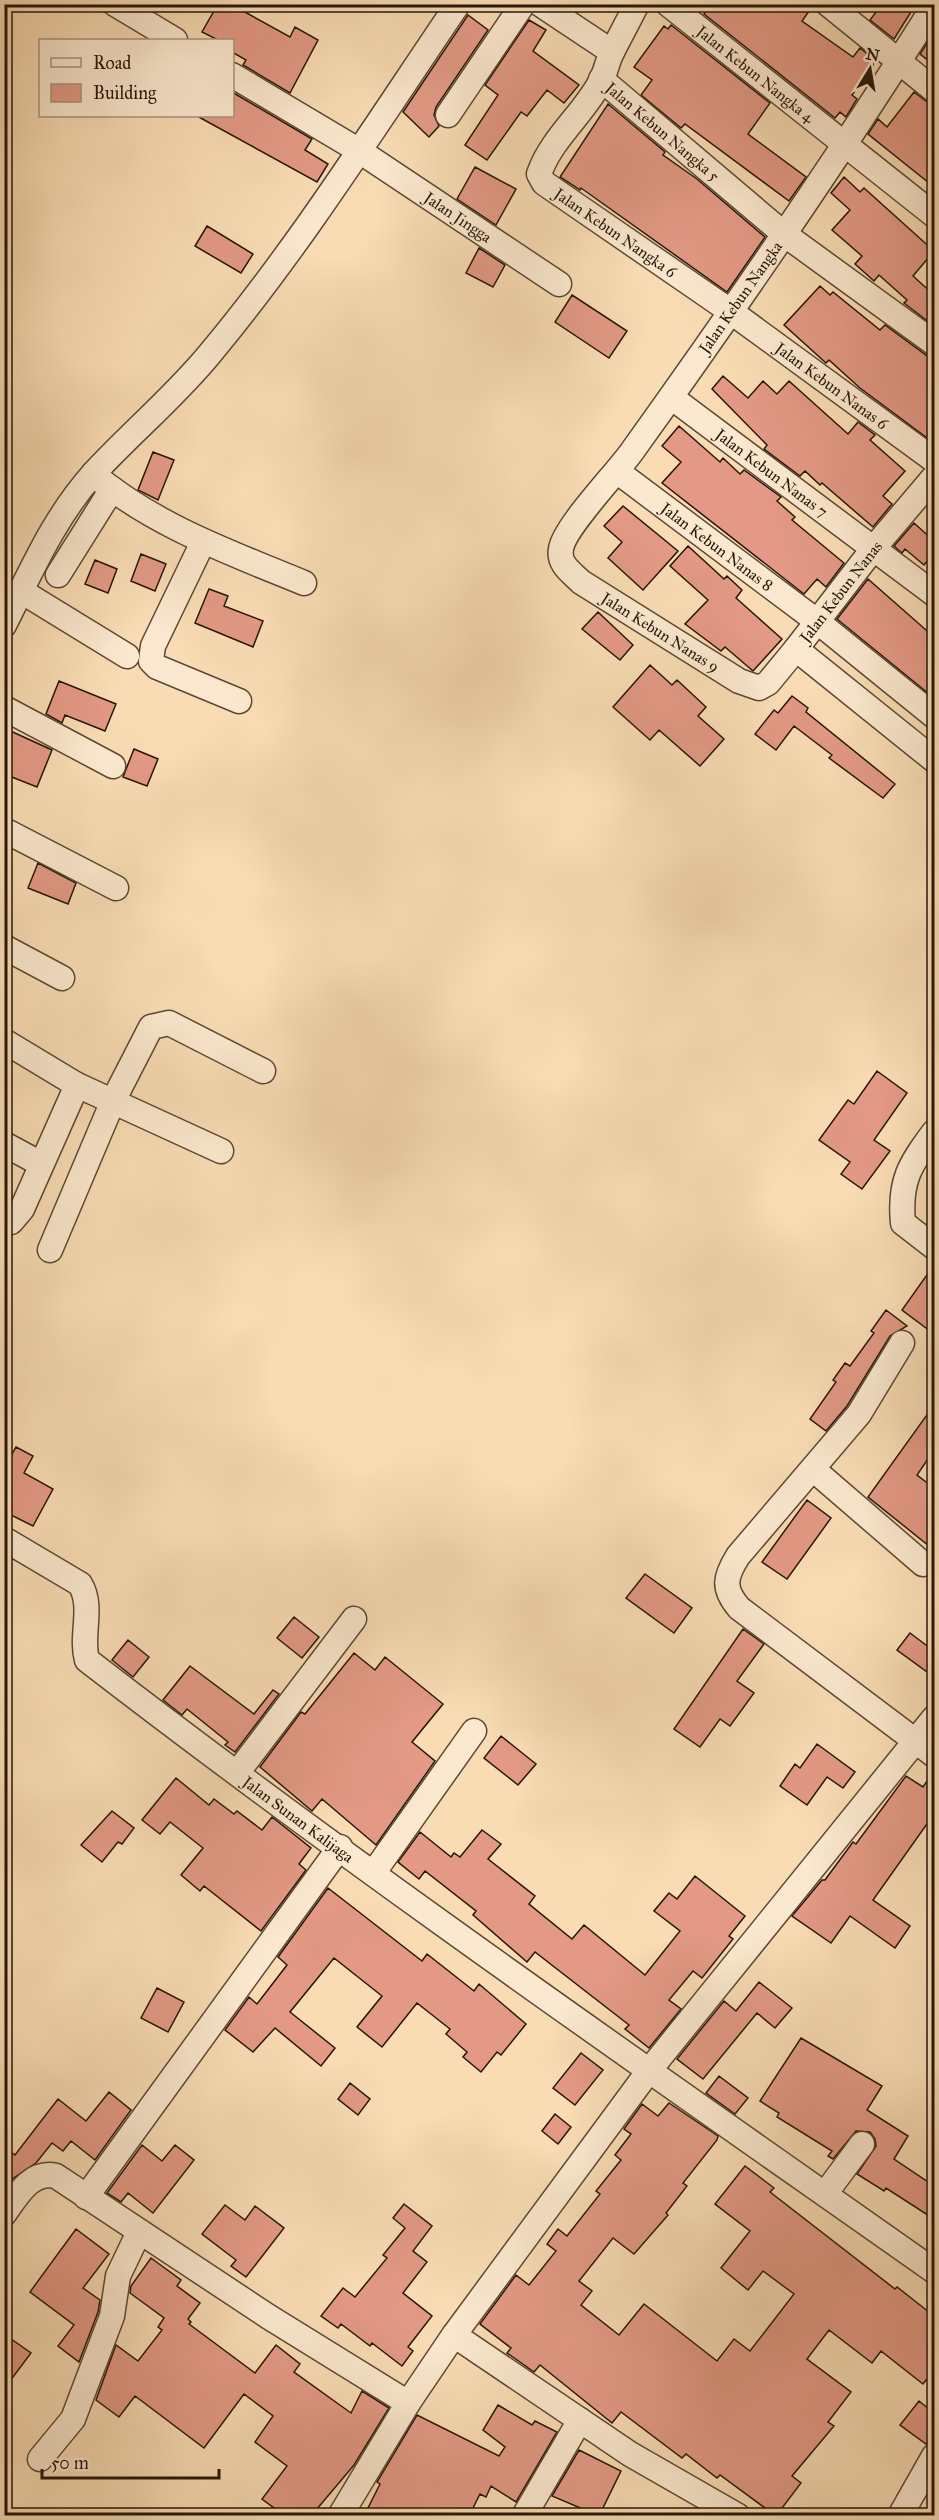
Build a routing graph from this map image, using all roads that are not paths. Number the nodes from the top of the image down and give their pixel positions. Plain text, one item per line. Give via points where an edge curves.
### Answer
1 (115, 4) edge
2 (458, 4) edge
3 (523, 4) edge
4 (540, 4) edge
5 (637, 4) edge
6 (668, 4) edge
7 (828, 4) edge
8 (934, 6) edge
9 (173, 39) edge
10 (612, 52) junction
11 (899, 62) junction
12 (234, 76) edge
13 (602, 80) junction
14 (934, 90) edge
15 (448, 115) dead end
16 (843, 145) junction
17 (358, 150) junction
18 (934, 215) edge
19 (784, 234) junction
20 (559, 284) dead end
21 (730, 311) junction
22 (934, 344) edge
23 (671, 397) junction
24 (934, 460) edge
25 (618, 472) junction
26 (93, 474) junction
27 (934, 477) edge
28 (112, 489) junction
29 (203, 542) junction
30 (873, 549) junction
31 (58, 575) dead end
32 (581, 582) joint
33 (304, 583) dead end
34 (21, 591) junction
35 (934, 594) edge
36 (818, 622) junction
37 (4, 625) edge
38 (796, 649) junction
39 (127, 656) dead end
40 (739, 681) joint
41 (238, 701) dead end
42 (4, 708) edge
43 (934, 716) edge
44 (934, 760) edge
45 (113, 765) dead end
46 (4, 830) edge
47 (116, 888) dead end
48 (4, 947) edge
49 (62, 978) dead end
50 (4, 1041) edge
51 (263, 1071) dead end
52 (77, 1085) junction
53 (113, 1101) junction
54 (934, 1132) edge
55 (4, 1144) edge
56 (221, 1151) dead end
57 (41, 1164) junction
58 (4, 1223) edge
59 (934, 1247) edge
60 (50, 1250) dead end
61 (902, 1343) dead end
62 (814, 1470) junction
63 (4, 1539) edge
64 (923, 1564) dead end
65 (354, 1619) dead end
66 (934, 1718) edge
67 (474, 1731) dead end
68 (925, 1748) edge
69 (237, 1773) junction
70 (340, 1847) junction
71 (374, 1872) junction
72 (648, 2072) junction
73 (862, 2144) dead end
74 (825, 2194) junction
75 (86, 2197) junction
76 (4, 2214) edge
77 (139, 2232) junction
78 (934, 2271) edge
79 (454, 2335) junction
80 (408, 2403) junction
81 (580, 2420) junction
82 (934, 2456) edge
83 (40, 2458) dead end
84 (340, 2516) edge
85 (524, 2516) edge
86 (738, 2516) edge
87 (900, 2516) edge

1 - 9 street
2 - 17 street
3 - 15 street
4 - 10 street
5 - 10 street, Jalan Kebun Nangka 5
6 - 16 street, Jalan Kebun Nangka 4
7 - 11 street
8 - 11 street, Jalan Kebun Nangka
10 - 13 street, Jalan Kebun Nangka 5
11 - 14 street
11 - 16 street, Jalan Kebun Nangka
12 - 17 street, Jalan Jingga
13 - 19 street, Jalan Kebun Nangka 5
13 - 21 street, Jalan Kebun Nangka 6 via 556,140 539,174 544,183 562,196
16 - 18 street, Jalan Kebun Nangka 4
16 - 19 street, Jalan Kebun Nangka
17 - 20 street, Jalan Jingga
17 - 26 street via 307,226 208,356 153,417
19 - 21 street, Jalan Kebun Nangka
19 - 22 street, Jalan Kebun Nangka 5
21 - 23 street, Jalan Kebun Nangka
21 - 24 street, Jalan Kebun Nanas 6
23 - 25 street, Jalan Kebun Nangka
23 - 30 street, Jalan Kebun Nanas 7
25 - 32 street, Jalan Kebun Nangka via 567,533 561,549 563,565
25 - 36 street, Jalan Kebun Nanas 8
26 - 28 street
26 - 34 street via 46,539
27 - 30 street, Jalan Kebun Nanas
28 - 29 street
28 - 31 street
29 - 33 street
29 - 41 street via 153,646 151,661 156,667
30 - 35 street, Jalan Kebun Nanas 7
30 - 36 street, Jalan Kebun Nanas
32 - 40 street, Jalan Kebun Nanas 9
34 - 37 street
34 - 39 street
36 - 38 street, Jalan Kebun Nanas
36 - 43 street, Jalan Kebun Nanas 8
38 - 40 street, Jalan Kebun Nanas via 768,682 759,687
38 - 44 street
42 - 45 street
46 - 47 street
48 - 49 street
50 - 52 street
51 - 53 street via 169,1023 158,1023 151,1027
52 - 53 street
52 - 57 street
53 - 56 street
53 - 60 street
54 - 59 street via 905,1177 901,1201 903,1222
55 - 57 street
57 - 58 street via 22,1209 11,1222
61 - 62 street via 859,1414
62 - 64 street
62 - 68 street via 738,1556 727,1573 730,1598
63 - 69 street, Jalan Sunan Kalijaga via 80,1584 86,1594 87,1660
65 - 69 street
66 - 68 street
67 - 71 street
68 - 72 street
69 - 70 street, Jalan Sunan Kalijaga
70 - 71 street, Jalan Sunan Kalijaga
70 - 75 street
71 - 72 street, Jalan Sunan Kalijaga
72 - 74 street, Jalan Sunan Kalijaga
72 - 79 street
73 - 74 street
74 - 78 street, Jalan Sunan Kalijaga
75 - 76 street via 46,2173 19,2192
75 - 77 street
77 - 80 street
77 - 83 street via 118,2276 112,2316 73,2419
79 - 80 street
79 - 81 street
80 - 84 street
81 - 85 street
81 - 86 street via 630,2454
82 - 87 street

